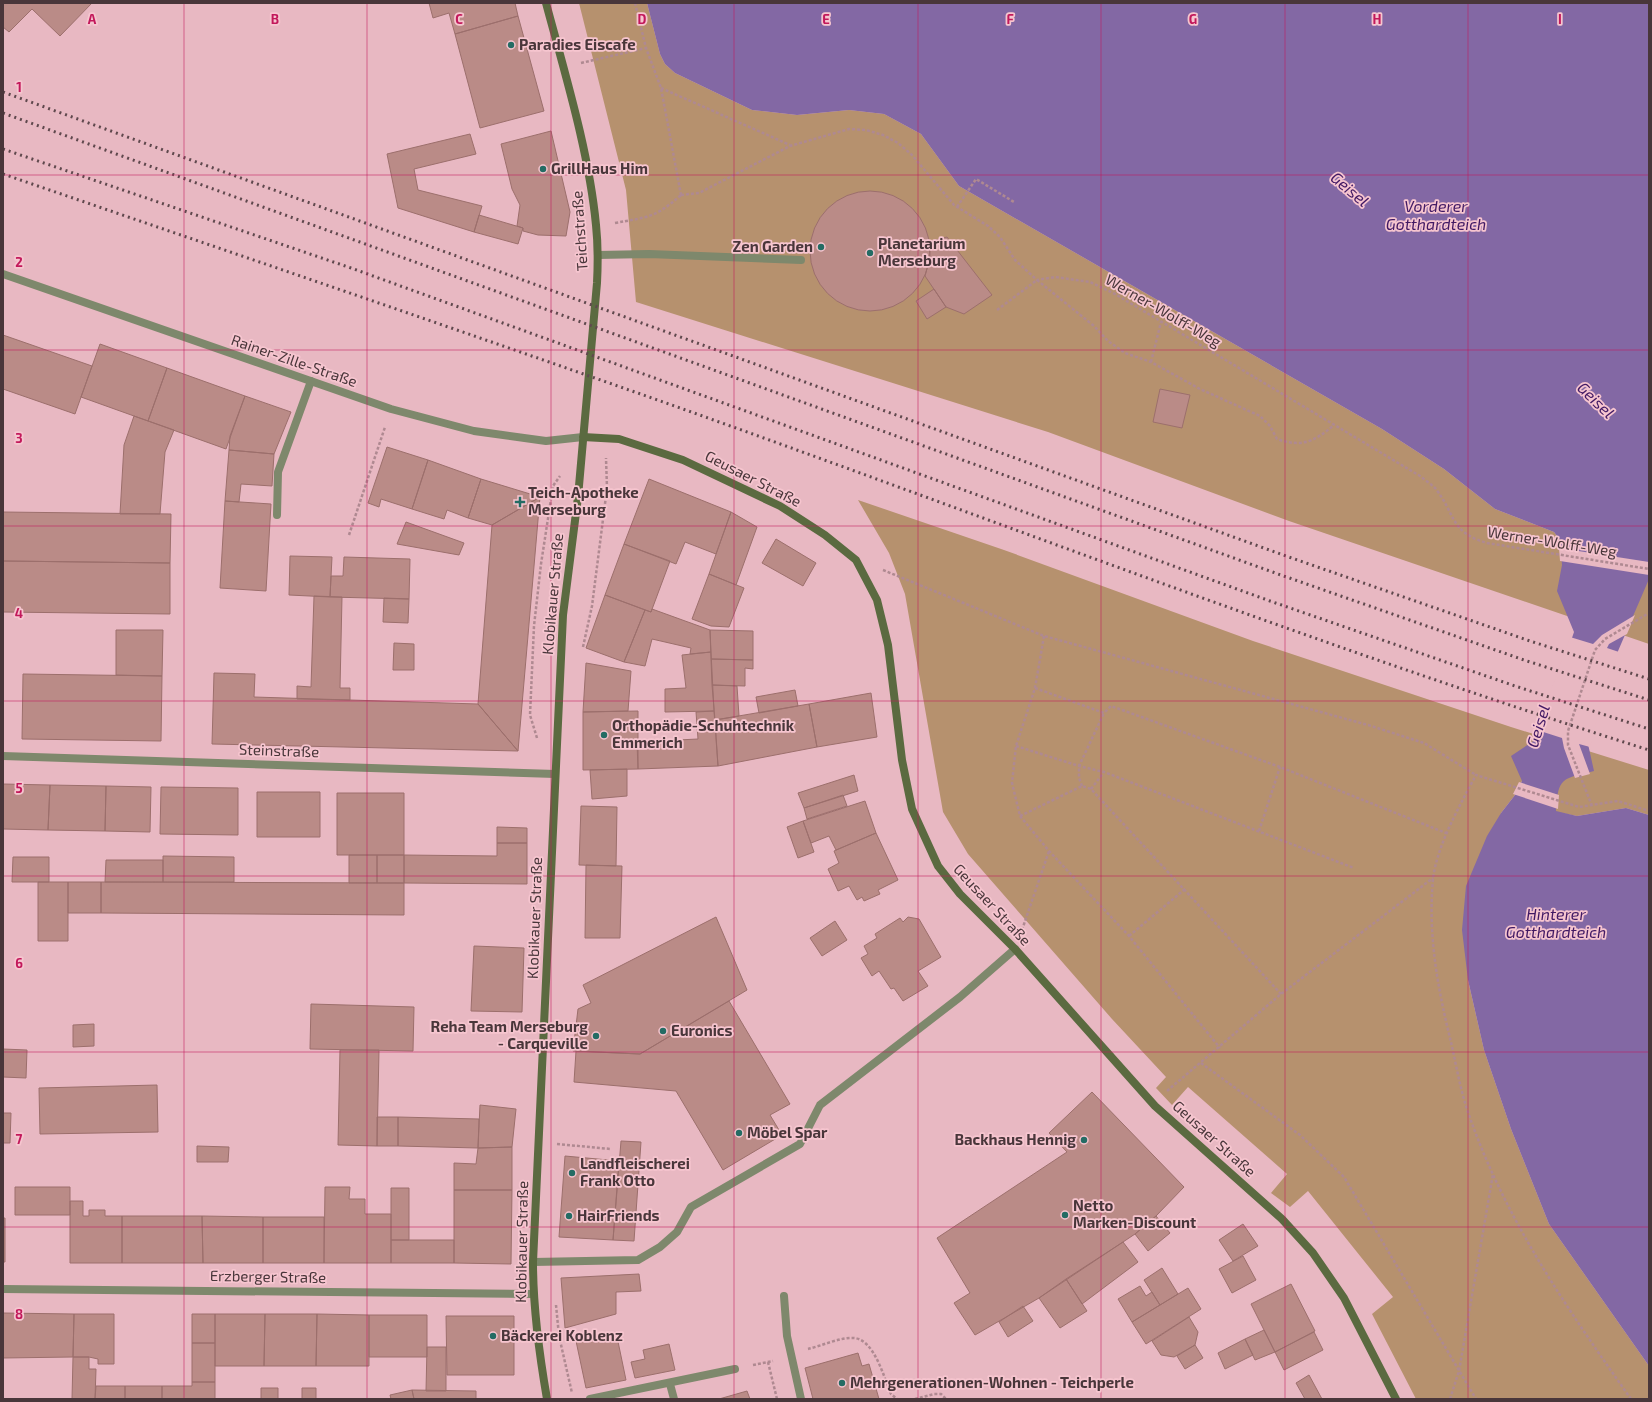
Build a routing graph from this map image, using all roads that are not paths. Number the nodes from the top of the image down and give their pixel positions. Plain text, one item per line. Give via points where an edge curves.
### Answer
1 (546, 3) edge
2 (598, 255) junction
3 (801, 260) dead end
4 (3, 274) edge
5 (311, 381) junction
6 (583, 438) junction
7 (277, 515) dead end
8 (3, 756) edge
9 (555, 774) junction
10 (1015, 950) junction
11 (533, 1262) junction
12 (3, 1289) edge
13 (533, 1294) junction
14 (784, 1296) dead end
15 (735, 1369) dead end
16 (670, 1384) junction
17 (547, 1399) edge
18 (590, 1399) edge
19 (674, 1399) edge
20 (801, 1399) edge
21 (1396, 1399) edge

1 - 2 street, Teichstraße via 591,183
2 - 3 street via 649,254
2 - 6 street, Teichstraße
4 - 5 street, Rainer-Zille-Straße
5 - 6 street, Rainer-Zille-Straße via 391,409 474,431 546,441
5 - 7 street via 278,472
6 - 9 street, Klobikauer Straße via 564,615
6 - 10 street, Geusaer Straße via 631,442 683,460 780,506 856,560 877,600 888,645 902,760 912,808 938,866 960,894
8 - 9 street, Steinstraße
9 - 11 street, Klobikauer Straße
10 - 11 street via 960,997 820,1106 800,1144 691,1206 677,1232 660,1247 638,1260
10 - 21 street, Geusaer Straße via 1155,1106 1282,1219 1313,1253 1344,1298
11 - 13 street, Klobikauer Straße
12 - 13 street, Erzberger Straße
13 - 17 street, Klobikauer Straße via 538,1351
14 - 20 street via 787,1336
15 - 16 street
16 - 18 street
16 - 19 street

